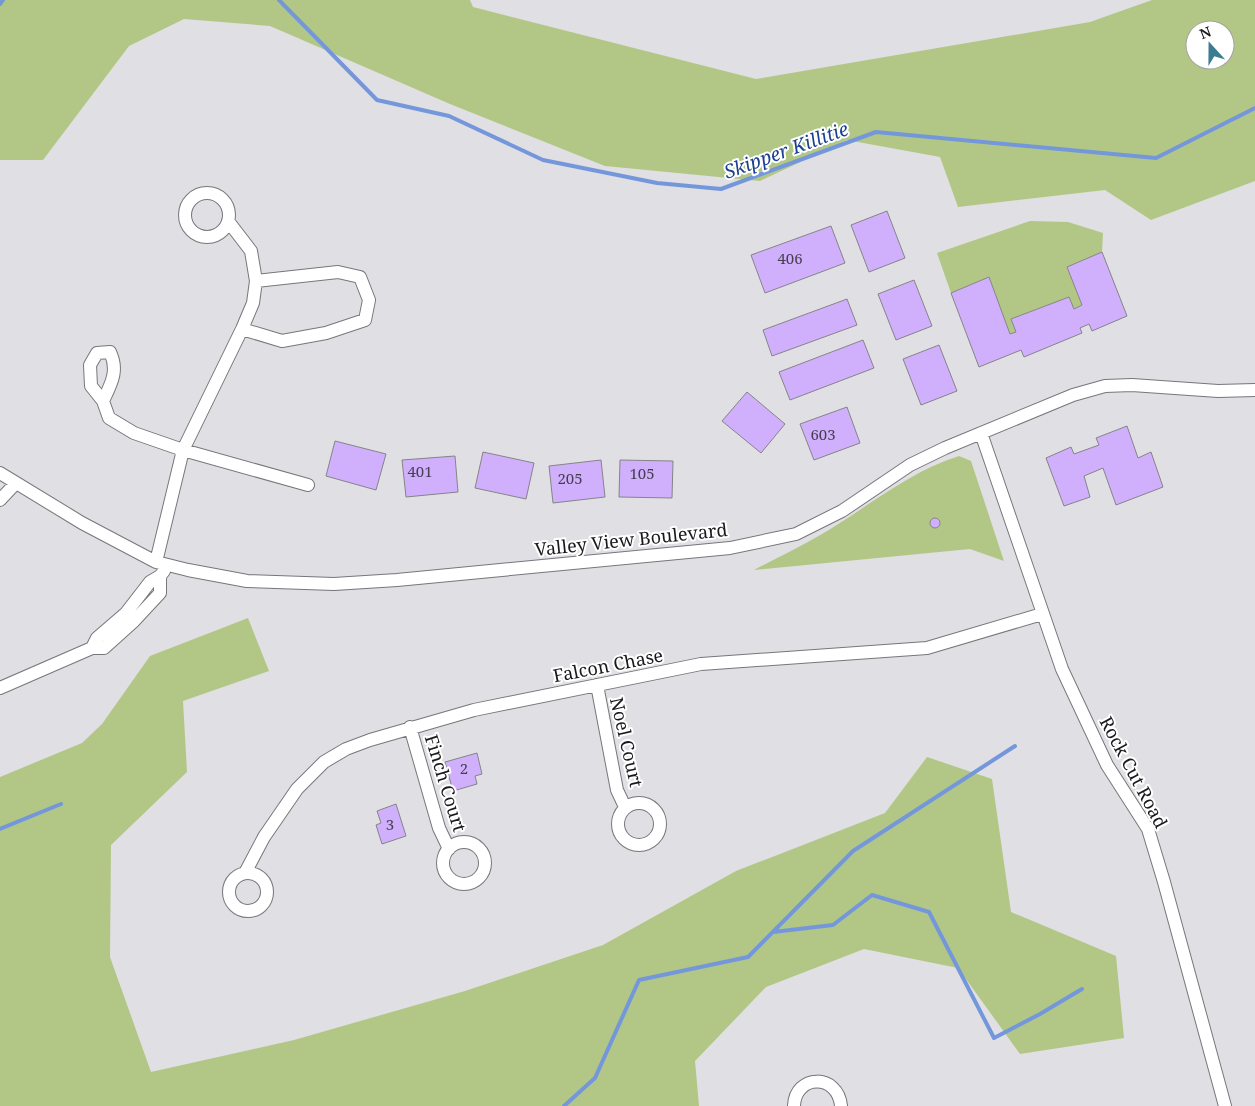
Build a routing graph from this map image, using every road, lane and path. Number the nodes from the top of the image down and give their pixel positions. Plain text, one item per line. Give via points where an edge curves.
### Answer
1 (228, 221) dead end
2 (256, 281) junction
3 (242, 329) junction
4 (1255, 390) edge
5 (103, 401) dead end
6 (981, 434) junction
7 (183, 450) junction
8 (0, 474) edge
9 (16, 483) junction
10 (308, 485) dead end
11 (0, 500) edge
12 (156, 562) junction
13 (165, 571) junction
14 (1042, 614) junction
15 (597, 685) junction
16 (0, 688) edge
17 (410, 727) junction
18 (626, 807) dead end
19 (449, 849) dead end
20 (245, 873) dead end
21 (794, 1106) edge
22 (841, 1106) edge
23 (1225, 1106) edge

1 - 2 street via 251,251
2 - 3 street via 253,303
2 - 3 street via 338,272 360,277 369,300 366,320 326,333 282,341
3 - 7 street
4 - 6 street, Valley View Boulevard via 1106,386 1073,395
5 - 7 street via 109,418 134,433
6 - 13 street, Valley View Boulevard via 910,465 842,511 796,534 730,548 334,584 248,581
6 - 14 street, Rock Cut Road
7 - 10 street
7 - 12 street
8 - 9 street, Valley View Boulevard
9 - 11 street
9 - 12 street, Valley View Boulevard
12 - 13 street, Valley View Boulevard
13 - 16 street via 150,582 126,613 97,638 92,648
14 - 15 street, Falcon Chase via 926,648 701,664
14 - 23 street, Rock Cut Road via 1062,669 1106,765 1148,829
15 - 17 street, Falcon Chase via 474,710
15 - 18 street, Noel Court via 617,790
17 - 19 street, Finch Court via 439,828
17 - 20 street, Falcon Chase via 346,749 324,762 297,788 264,837
21 - 22 street via 801,1088 815,1081 831,1085 840,1098

